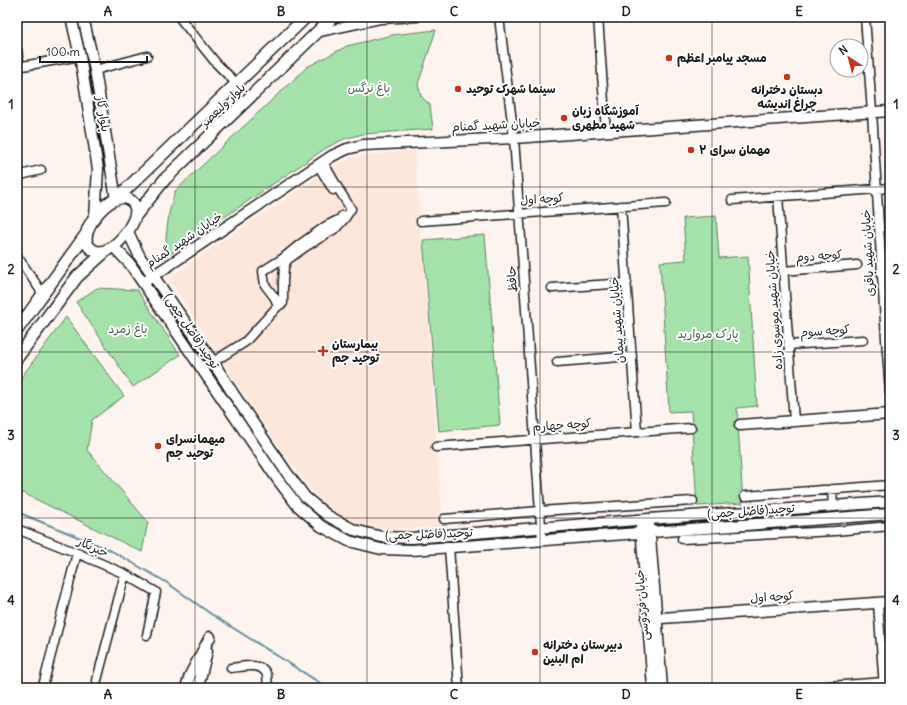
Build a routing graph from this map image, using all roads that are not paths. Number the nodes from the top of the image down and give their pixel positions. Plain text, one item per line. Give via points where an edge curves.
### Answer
1 (71, 17) edge
2 (83, 17) edge
3 (179, 17) edge
4 (306, 17) edge
5 (333, 17) edge
6 (417, 17) edge
7 (499, 17) edge
8 (598, 17) edge
9 (864, 17) edge
10 (315, 34) junction
11 (17, 50) edge
12 (80, 56) junction
13 (146, 56) dead end
14 (19, 67) edge
15 (95, 70) junction
16 (236, 84) junction
17 (890, 111) edge
18 (872, 112) junction
19 (606, 131) junction
20 (514, 138) junction
21 (321, 164) junction
22 (41, 170) dead end
23 (17, 176) edge
24 (111, 176) junction
25 (98, 180) junction
26 (890, 188) edge
27 (876, 189) junction
28 (778, 196) junction
29 (116, 199) junction
30 (732, 200) dead end
31 (666, 203) dead end
32 (621, 206) junction
33 (520, 214) junction
34 (136, 215) junction
35 (94, 217) junction
36 (421, 221) dead end
37 (128, 232) junction
38 (87, 234) junction
39 (110, 248) junction
40 (17, 256) edge
41 (857, 265) dead end
42 (62, 266) junction
43 (783, 271) junction
44 (153, 276) junction
45 (77, 277) junction
46 (626, 282) junction
47 (143, 283) junction
48 (552, 288) dead end
49 (43, 294) junction
50 (280, 305) junction
51 (17, 330) edge
52 (863, 340) dead end
53 (788, 345) junction
54 (632, 356) junction
55 (17, 358) edge
56 (213, 362) junction
57 (557, 362) dead end
58 (890, 392) edge
59 (234, 394) junction
60 (224, 401) junction
61 (890, 414) edge
62 (794, 421) junction
63 (740, 425) dead end
64 (691, 428) dead end
65 (637, 432) junction
66 (535, 440) junction
67 (436, 447) dead end
68 (890, 485) edge
69 (832, 489) junction
70 (745, 496) dead end
71 (693, 501) dead end
72 (890, 502) edge
73 (833, 506) junction
74 (540, 511) junction
75 (890, 514) edge
76 (835, 517) junction
77 (444, 519) dead end
78 (645, 520) junction
79 (890, 526) edge
80 (541, 528) junction
81 (17, 529) edge
82 (835, 531) junction
83 (646, 532) junction
84 (682, 539) dead end
85 (542, 540) junction
86 (449, 547) junction
87 (77, 553) junction
88 (125, 574) junction
89 (890, 602) edge
90 (878, 603) junction
91 (652, 618) junction
92 (147, 635) dead end
93 (231, 668) dead end
94 (97, 680) dead end
95 (44, 682) dead end
96 (884, 685) edge
97 (186, 688) edge
98 (197, 688) edge
99 (268, 688) edge
100 (459, 688) edge
101 (653, 688) edge
102 (662, 688) edge
103 (803, 688) edge

1 - 12 street, بلوار گاز
2 - 15 street, بلوار گاز
3 - 16 street
4 - 16 main road, بلوار ولیعصر
5 - 10 main road, بلوار ولیعصر
6 - 10 street via 380,19
7 - 20 street, حافظ
8 - 19 street
9 - 18 street, خیابان شهید باقری
10 - 34 main road, بلوار ولیعصر via 165,179
11 - 14 street
12 - 14 street
12 - 25 street, بلوار گاز
13 - 15 street
15 - 24 street, بلوار گاز
16 - 29 main road, بلوار ولیعصر
17 - 18 street, خیابان شهید گمنام
18 - 19 street, خیابان شهید گمنام
18 - 27 street, خیابان شهید باقری
19 - 20 street, خیابان شهید گمنام
20 - 21 street, خیابان شهید گمنام via 363,145 347,149
20 - 33 street, حافظ
21 - 44 street, خیابان شهید گمنام
21 - 50 street via 351,209 336,228 287,260
21 - 50 street via 345,210 340,219 299,244 264,271 265,285
22 - 23 street
24 - 25 street via 110,182 105,185
24 - 29 street, بلوار گاز
25 - 35 street, بلوار گاز
26 - 27 street
27 - 28 street
27 - 58 street, خیابان شهید باقری
28 - 30 street
28 - 43 street, خیابان شهید موسوی زاده
29 - 34 main road via 124,197 131,200 136,207
29 - 35 main road
31 - 32 street, کوچه اول
32 - 33 street, کوچه اول
32 - 46 street, خیابان شهید پیمان
33 - 36 street, کوچه اول
33 - 66 street, حافظ
34 - 37 main road
35 - 38 main road
37 - 39 main road
37 - 44 street, توحید(فاضل جمی)
38 - 39 main road via 86,242 91,249 98,252
38 - 42 main road
39 - 45 main road
39 - 47 street, توحید(فاضل جمی) via 130,264
40 - 49 street
41 - 43 street, کوچه دوم
42 - 45 main road via 68,263 76,265
42 - 49 main road
43 - 53 street, خیابان شهید موسوی زاده
44 - 47 street, خیابان شهید گمنام
44 - 56 street, توحید(فاضل جمی)
45 - 55 main road
46 - 48 street
46 - 54 street, خیابان شهید پیمان
47 - 60 street, توحید(فاضل جمی)
49 - 51 main road
50 - 56 street via 245,342
52 - 53 street, کوچه سوم
53 - 62 street, خیابان شهید موسوی زاده
54 - 57 street
54 - 65 street, خیابان شهید پیمان
56 - 59 street, توحید(فاضل جمی)
59 - 60 street
59 - 80 street, توحید(فاضل جمی) via 305,497 328,516 354,530 382,537 412,538
60 - 86 street, توحید(فاضل جمی) via 296,505 321,526 349,541 381,549
61 - 62 street
62 - 63 street
64 - 65 street, کوچه چهارم
65 - 66 street, کوچه چهارم
66 - 67 street, کوچه چهارم
66 - 74 street, حافظ
68 - 69 street
69 - 70 street
69 - 73 street
71 - 74 street
72 - 73 street, توحید(فاضل جمی)
73 - 78 street, توحید(فاضل جمی)
74 - 77 street
74 - 80 street, حافظ
75 - 76 street, توحید(فاضل جمی)
76 - 82 street
76 - 83 street, توحید(فاضل جمی)
78 - 80 street, توحید(فاضل جمی)
78 - 83 street, خیابان فردوسی
79 - 82 street
80 - 85 street, حافظ
81 - 87 street, خبرنگار
82 - 84 street
83 - 85 street, توحید(فاضل جمی)
83 - 91 street, خیابان فردوسی
85 - 86 street, توحید(فاضل جمی)
86 - 100 street
87 - 88 street, خبرنگار
87 - 95 street
88 - 92 street, خبرنگار via 156,592
88 - 94 street
89 - 90 street, کوچه اول
90 - 91 street, کوچه اول
90 - 96 street
91 - 101 street, خیابان فردوسی
91 - 102 street, خیابان فردوسی
93 - 99 street via 263,668 267,675
96 - 103 street
97 - 98 street via 210,637

